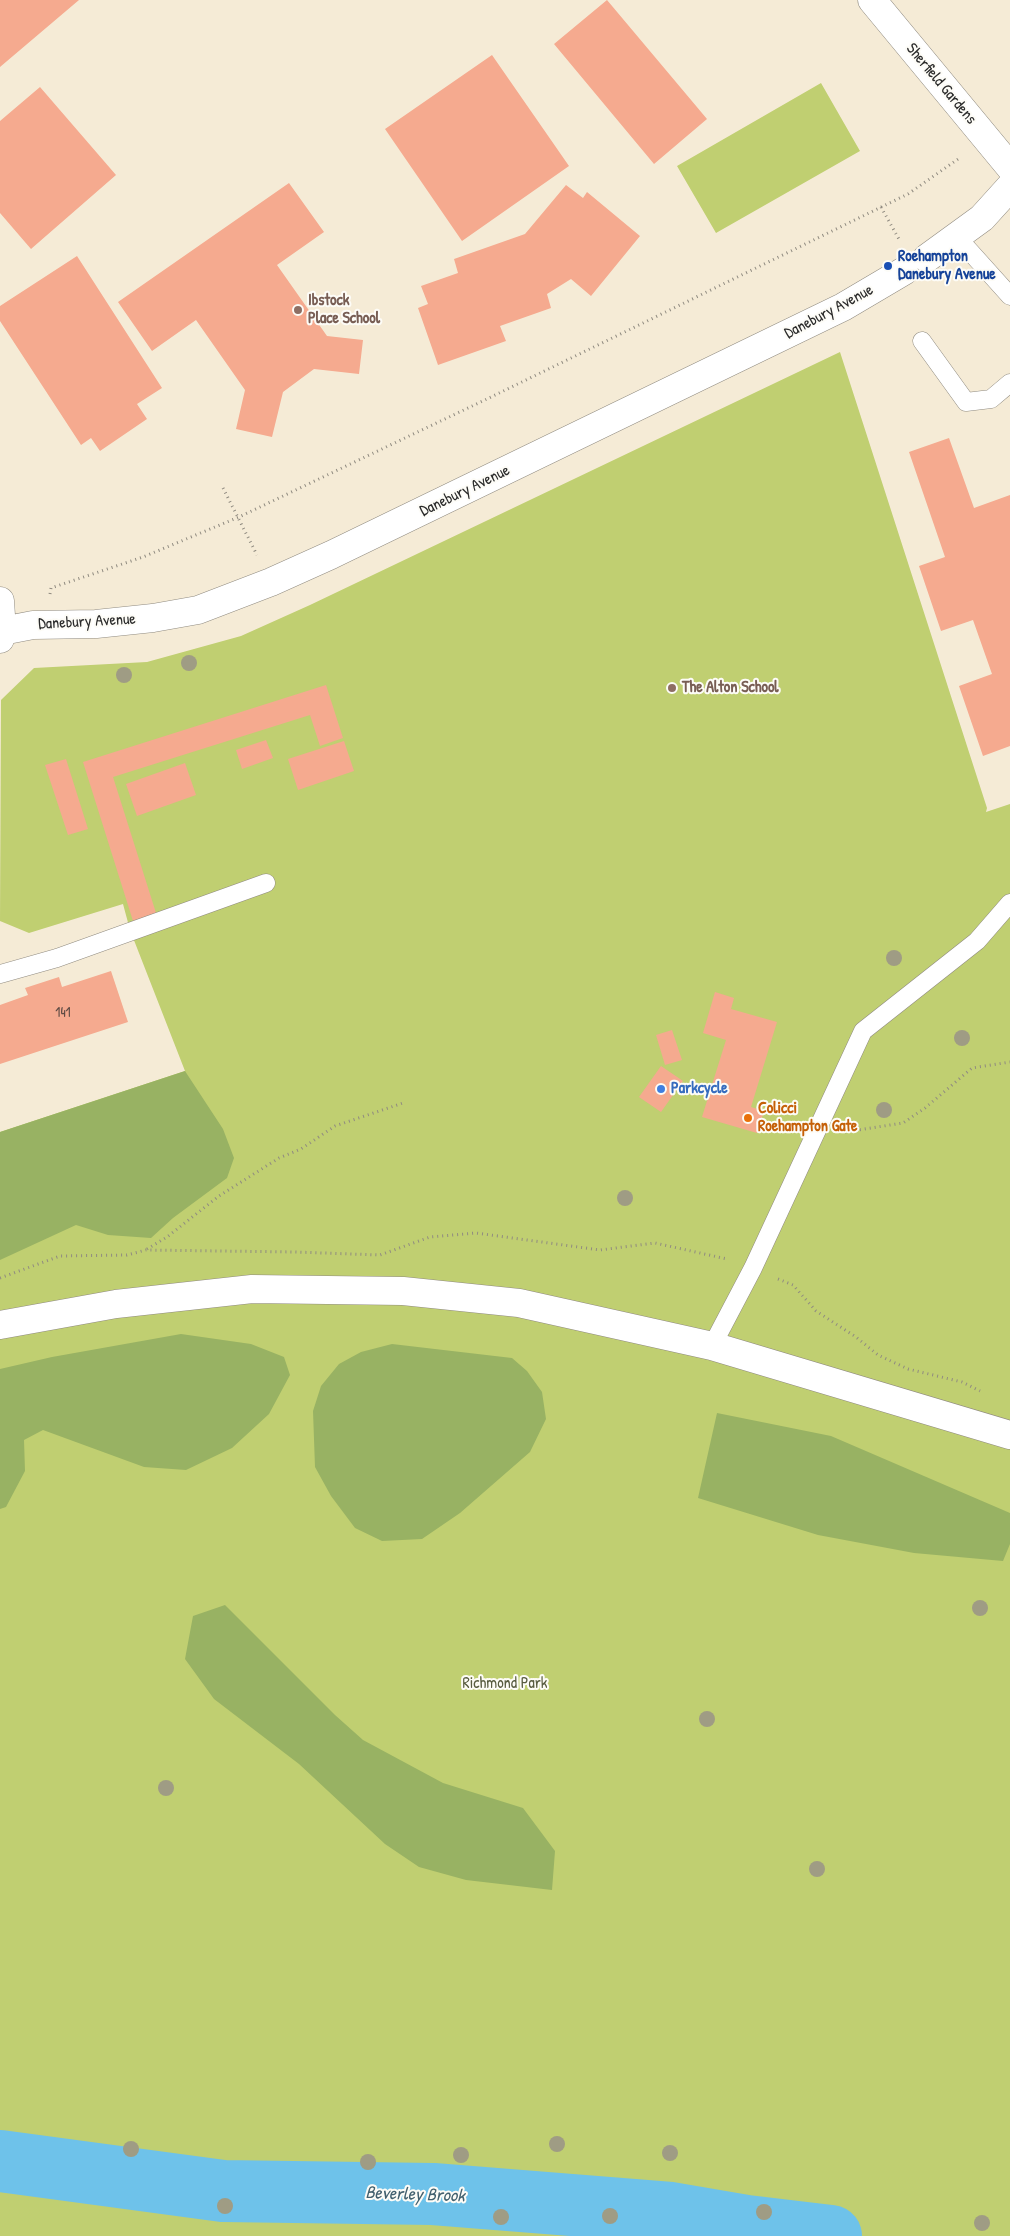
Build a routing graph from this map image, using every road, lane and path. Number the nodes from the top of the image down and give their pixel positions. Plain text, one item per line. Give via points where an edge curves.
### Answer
1 (872, 0) edge
2 (986, 138) junction
3 (1010, 167) edge
4 (1010, 187) edge
5 (881, 207) junction
6 (957, 237) junction
7 (902, 244) dead end
8 (928, 258) dead end
9 (904, 271) dead end
10 (1010, 296) edge
11 (922, 341) dead end
12 (1010, 383) edge
13 (223, 488) dead end
14 (238, 516) junction
15 (270, 582) junction
16 (0, 601) edge
17 (41, 626) junction
18 (1, 635) edge
19 (266, 883) dead end
20 (1010, 903) edge
21 (0, 974) edge
22 (1010, 1062) edge
23 (403, 1103) dead end
24 (812, 1140) junction
25 (146, 1250) dead end
26 (0, 1325) edge
27 (712, 1346) junction
28 (1010, 1435) edge

1 - 2 street, Sherfield Gardens
2 - 3 street, Sherfield Gardens
2 - 5 path via 908,194
4 - 6 street via 982,218
5 - 7 path
5 - 14 path via 498,394
6 - 8 street
6 - 10 lane
9 - 15 street, Danebury Avenue via 825,316
11 - 12 lane via 966,402 991,398
13 - 14 path
14 - 15 path
14 - 17 path via 143,557 51,588
15 - 17 street, Danebury Avenue via 198,610 96,624
16 - 18 street
17 - 18 street, Danebury Avenue
19 - 21 lane via 57,958
20 - 24 lane via 977,940 864,1031
22 - 24 path via 972,1068 925,1108 903,1122
23 - 25 path via 335,1126 301,1149 279,1158
24 - 27 lane via 753,1268
26 - 27 street via 116,1304 252,1289 403,1291 519,1303
27 - 28 street

